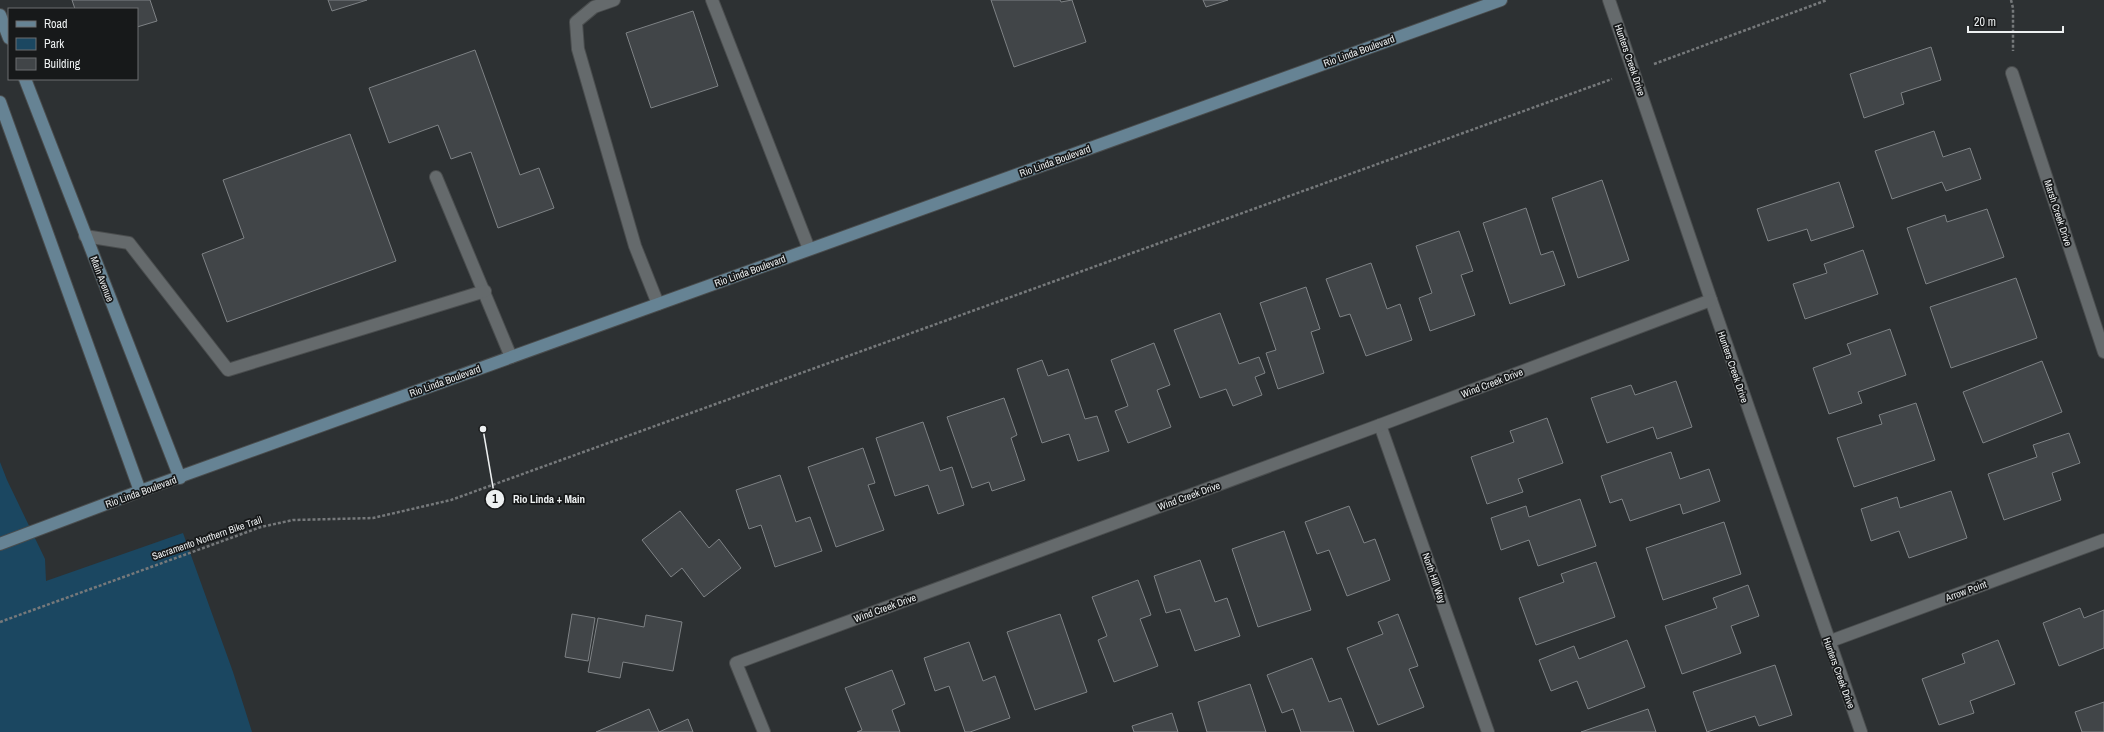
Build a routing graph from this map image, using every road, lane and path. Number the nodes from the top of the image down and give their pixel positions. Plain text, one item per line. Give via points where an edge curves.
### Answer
1 (614, 0) edge
2 (712, 0) edge
3 (1501, 0) edge
4 (1609, 0) edge
5 (1827, 0) edge
6 (2011, 0) edge
7 (0, 15) edge
8 (8, 35) edge
9 (1661, 61) dead end
10 (2012, 73) joint
11 (25, 80) edge
12 (1608, 80) dead end
13 (0, 102) edge
14 (436, 177) dead end
15 (85, 236) junction
16 (809, 249) junction
17 (485, 291) junction
18 (1710, 300) junction
19 (658, 304) junction
20 (2104, 352) edge
21 (511, 358) junction
22 (1380, 425) junction
23 (180, 478) junction
24 (140, 491) junction
25 (2104, 540) edge
26 (0, 544) edge
27 (0, 622) edge
28 (1828, 642) junction
29 (764, 732) edge
30 (1488, 732) edge
31 (1861, 732) edge

1 - 19 street via 594,8 576,22 578,49 635,246
2 - 16 street
3 - 16 main road, Rio Linda Boulevard
4 - 18 street, Hunters Creek Drive
5 - 9 path
6 - 10 path
7 - 8 main road
10 - 20 street, Marsh Creek Drive
11 - 15 main road, Main Avenue
12 - 27 path, Sacramento Northern Bike Trail via 451,500 374,518 294,520 261,526
13 - 24 main road
14 - 17 street
15 - 17 street via 129,244 228,370
15 - 23 main road, Main Avenue
16 - 19 main road, Rio Linda Boulevard
17 - 21 street
18 - 22 street, Wind Creek Drive
18 - 28 street, Hunters Creek Drive
19 - 21 main road, Rio Linda Boulevard
21 - 23 main road, Rio Linda Boulevard
22 - 29 street, Wind Creek Drive via 736,663
22 - 30 street, North Hill Way
23 - 24 main road, Rio Linda Boulevard
24 - 26 main road, Rio Linda Boulevard
25 - 28 street, Arrow Point
28 - 31 street, Hunters Creek Drive

